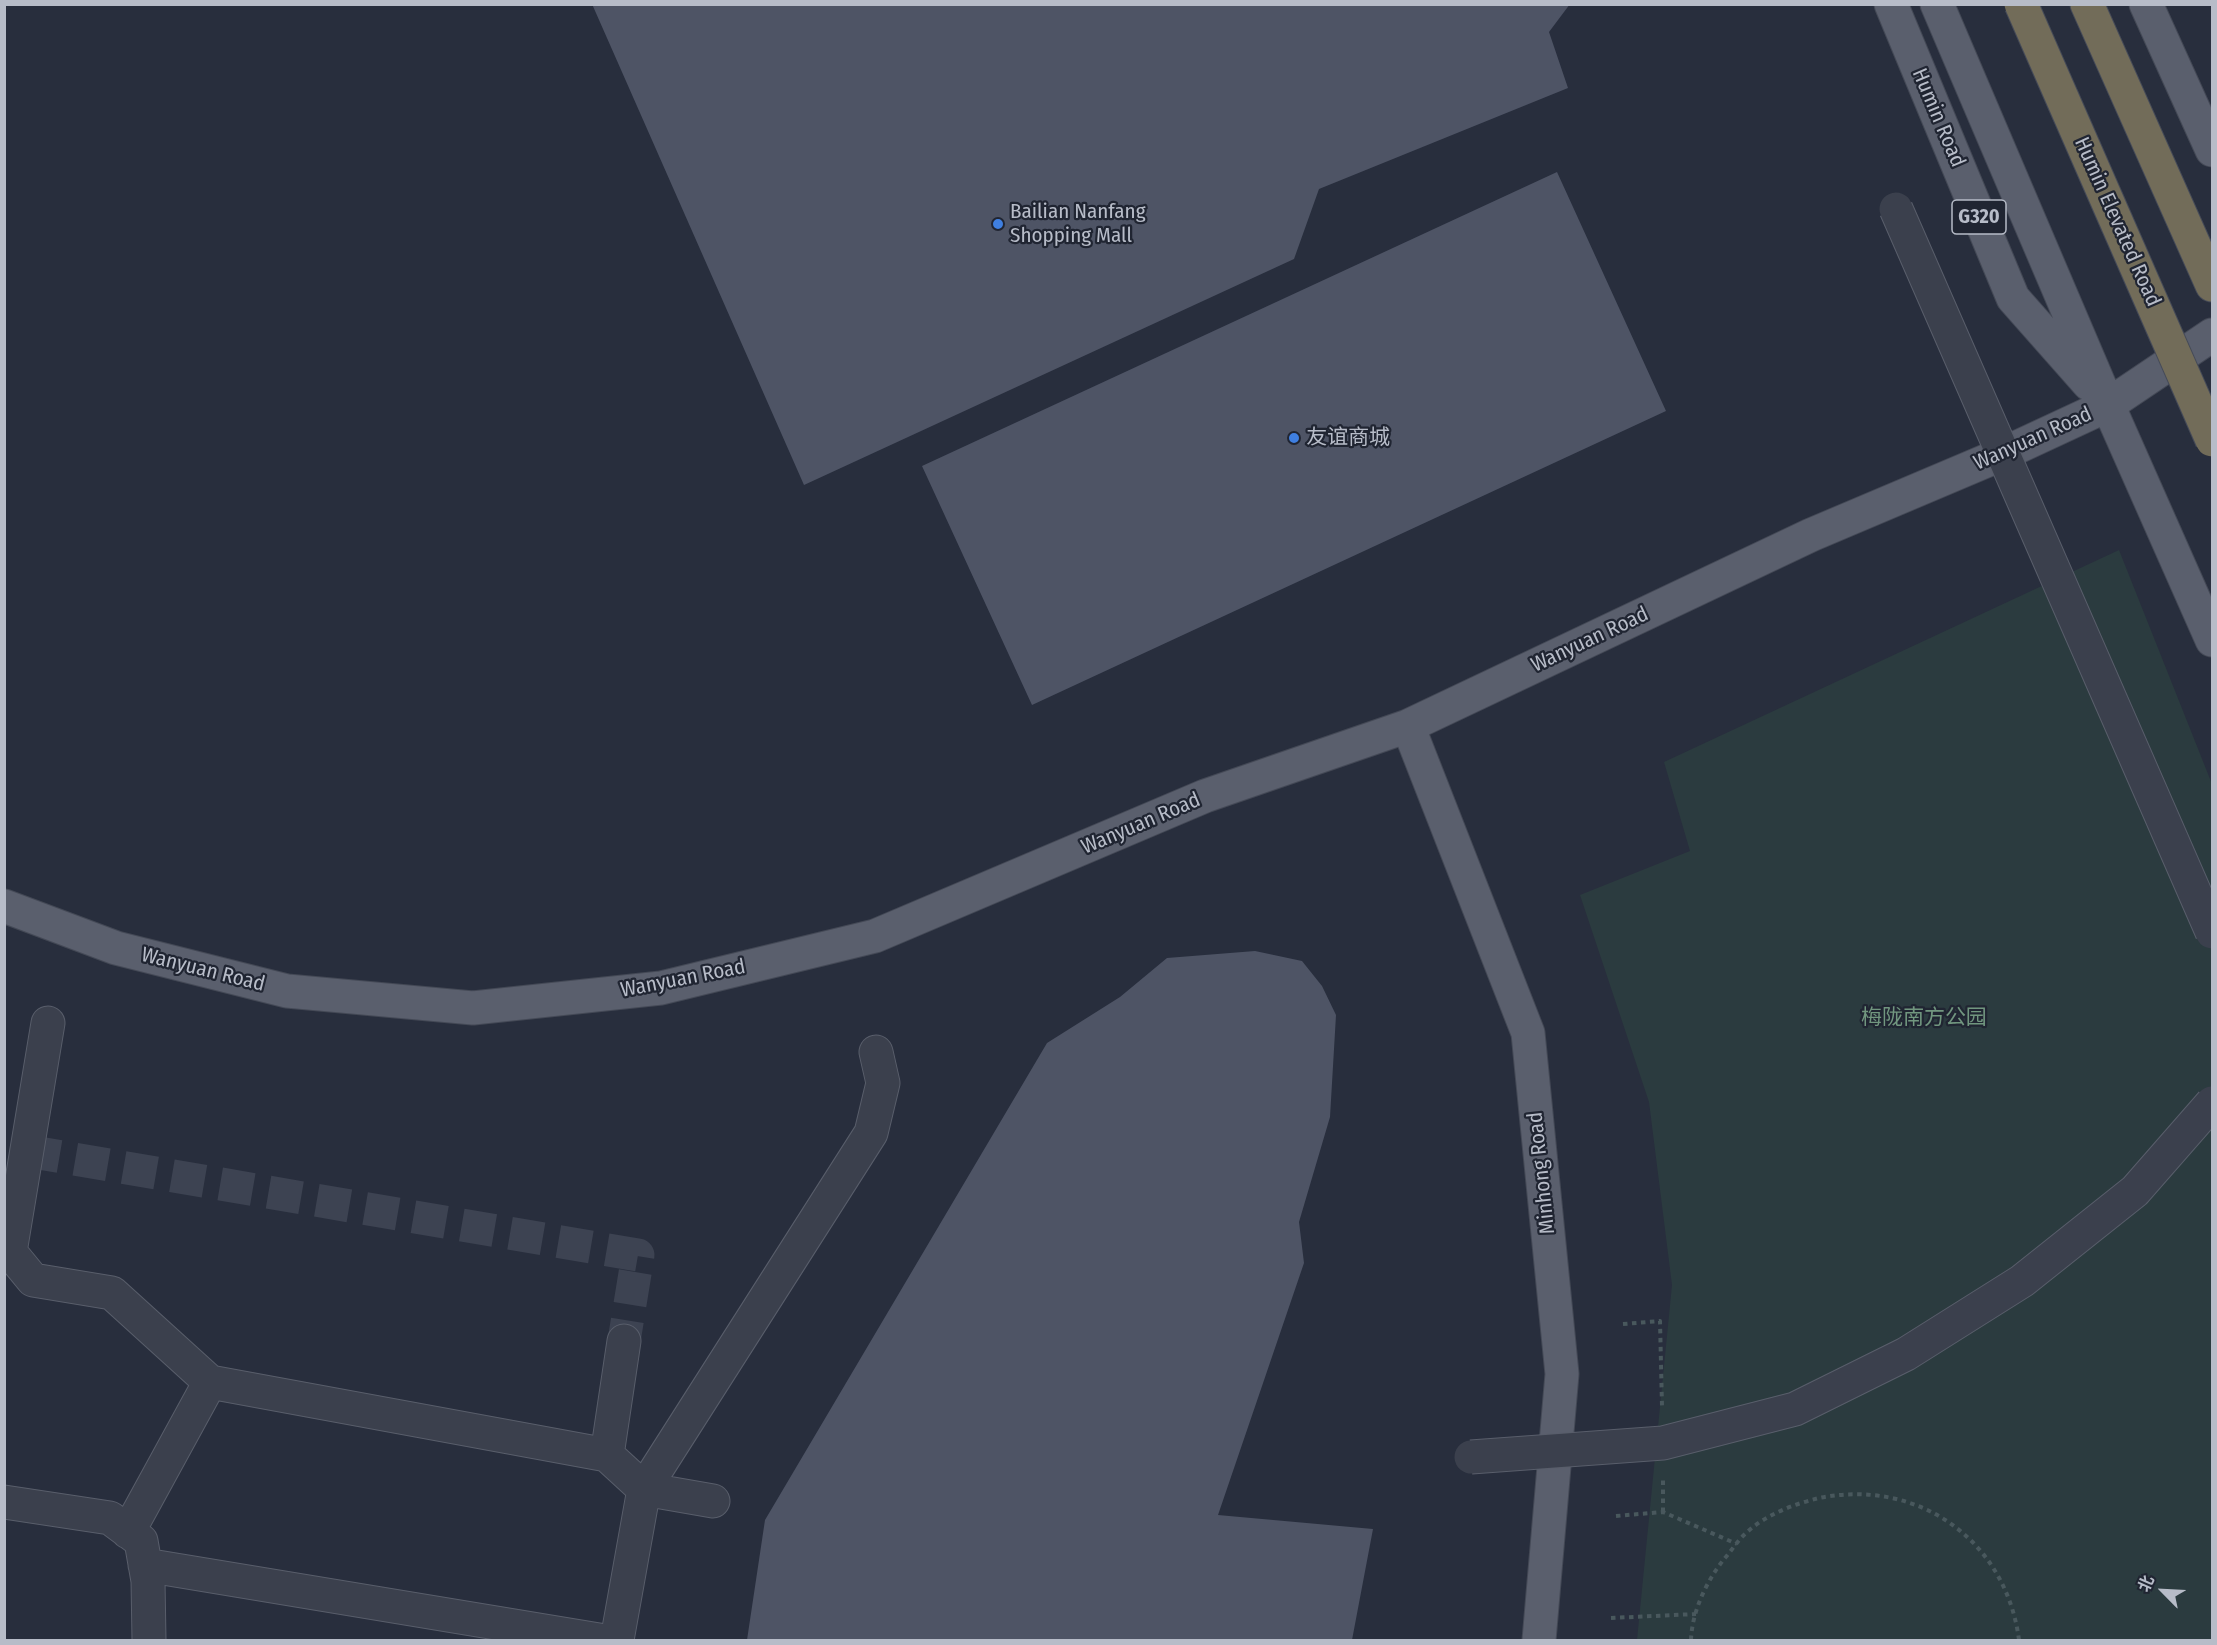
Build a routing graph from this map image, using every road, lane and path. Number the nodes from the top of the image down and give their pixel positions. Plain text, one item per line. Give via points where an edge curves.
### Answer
1 (1891, 4) edge
2 (1937, 4) edge
3 (2021, 4) edge
4 (2087, 4) edge
5 (2146, 4) edge
6 (2212, 150) edge
7 (1896, 209) dead end
8 (2212, 285) edge
9 (2212, 335) edge
10 (2108, 405) junction
11 (2212, 440) edge
12 (2212, 640) edge
13 (1408, 726) junction
14 (4, 906) edge
15 (2212, 932) edge
16 (48, 1023) dead end
17 (876, 1052) dead end
18 (2212, 1103) edge
19 (16, 1143) edge
20 (8, 1251) edge
21 (1623, 1324) dead end
22 (624, 1341) tunnel mouth
23 (210, 1382) junction
24 (1663, 1443) junction
25 (607, 1455) junction
26 (1471, 1457) dead end
27 (644, 1489) junction
28 (712, 1501) dead end
29 (4, 1502) edge
30 (1616, 1516) dead end
31 (128, 1532) junction
32 (1737, 1544) junction
33 (145, 1565) junction
34 (1696, 1614) junction
35 (1611, 1618) dead end
36 (149, 1641) edge
37 (600, 1641) edge
38 (617, 1641) edge
39 (1539, 1641) edge
40 (1691, 1641) edge
41 (2019, 1641) edge

1 - 10 main road, Humin Road / G320 via 2013,298
2 - 10 main road, Humin Road / G320
3 - 11 highway, Humin Elevated Road, bridge
4 - 8 highway
5 - 6 main road
7 - 15 street, bridge
9 - 10 main road, Wanyuan Road
10 - 12 main road, Humin Road / G320
10 - 13 main road, Wanyuan Road via 1811,535
13 - 14 main road, Wanyuan Road via 1205,796 875,936 661,988 473,1008 287,991 116,948
13 - 39 main road, Minhong Road via 1528,1034 1562,1374
16 - 19 street
17 - 27 street via 883,1083 871,1133
18 - 24 street, bridge via 2135,1191 2022,1281 1916,1348 1795,1408
19 - 20 street
20 - 23 street via 33,1280 112,1293
21 - 24 path via 1660,1321
22 - 25 street
23 - 25 street
23 - 31 street
24 - 26 street, bridge
25 - 27 street
27 - 28 street
27 - 38 street
29 - 31 street via 110,1518
30 - 32 path via 1663,1512
31 - 33 street via 141,1541
32 - 34 path via 1711,1575
32 - 41 path via 1747,1532 1794,1504 1849,1492 1903,1499 1953,1523 1992,1562 2015,1612
33 - 36 street
33 - 37 street
34 - 35 path
34 - 40 path

